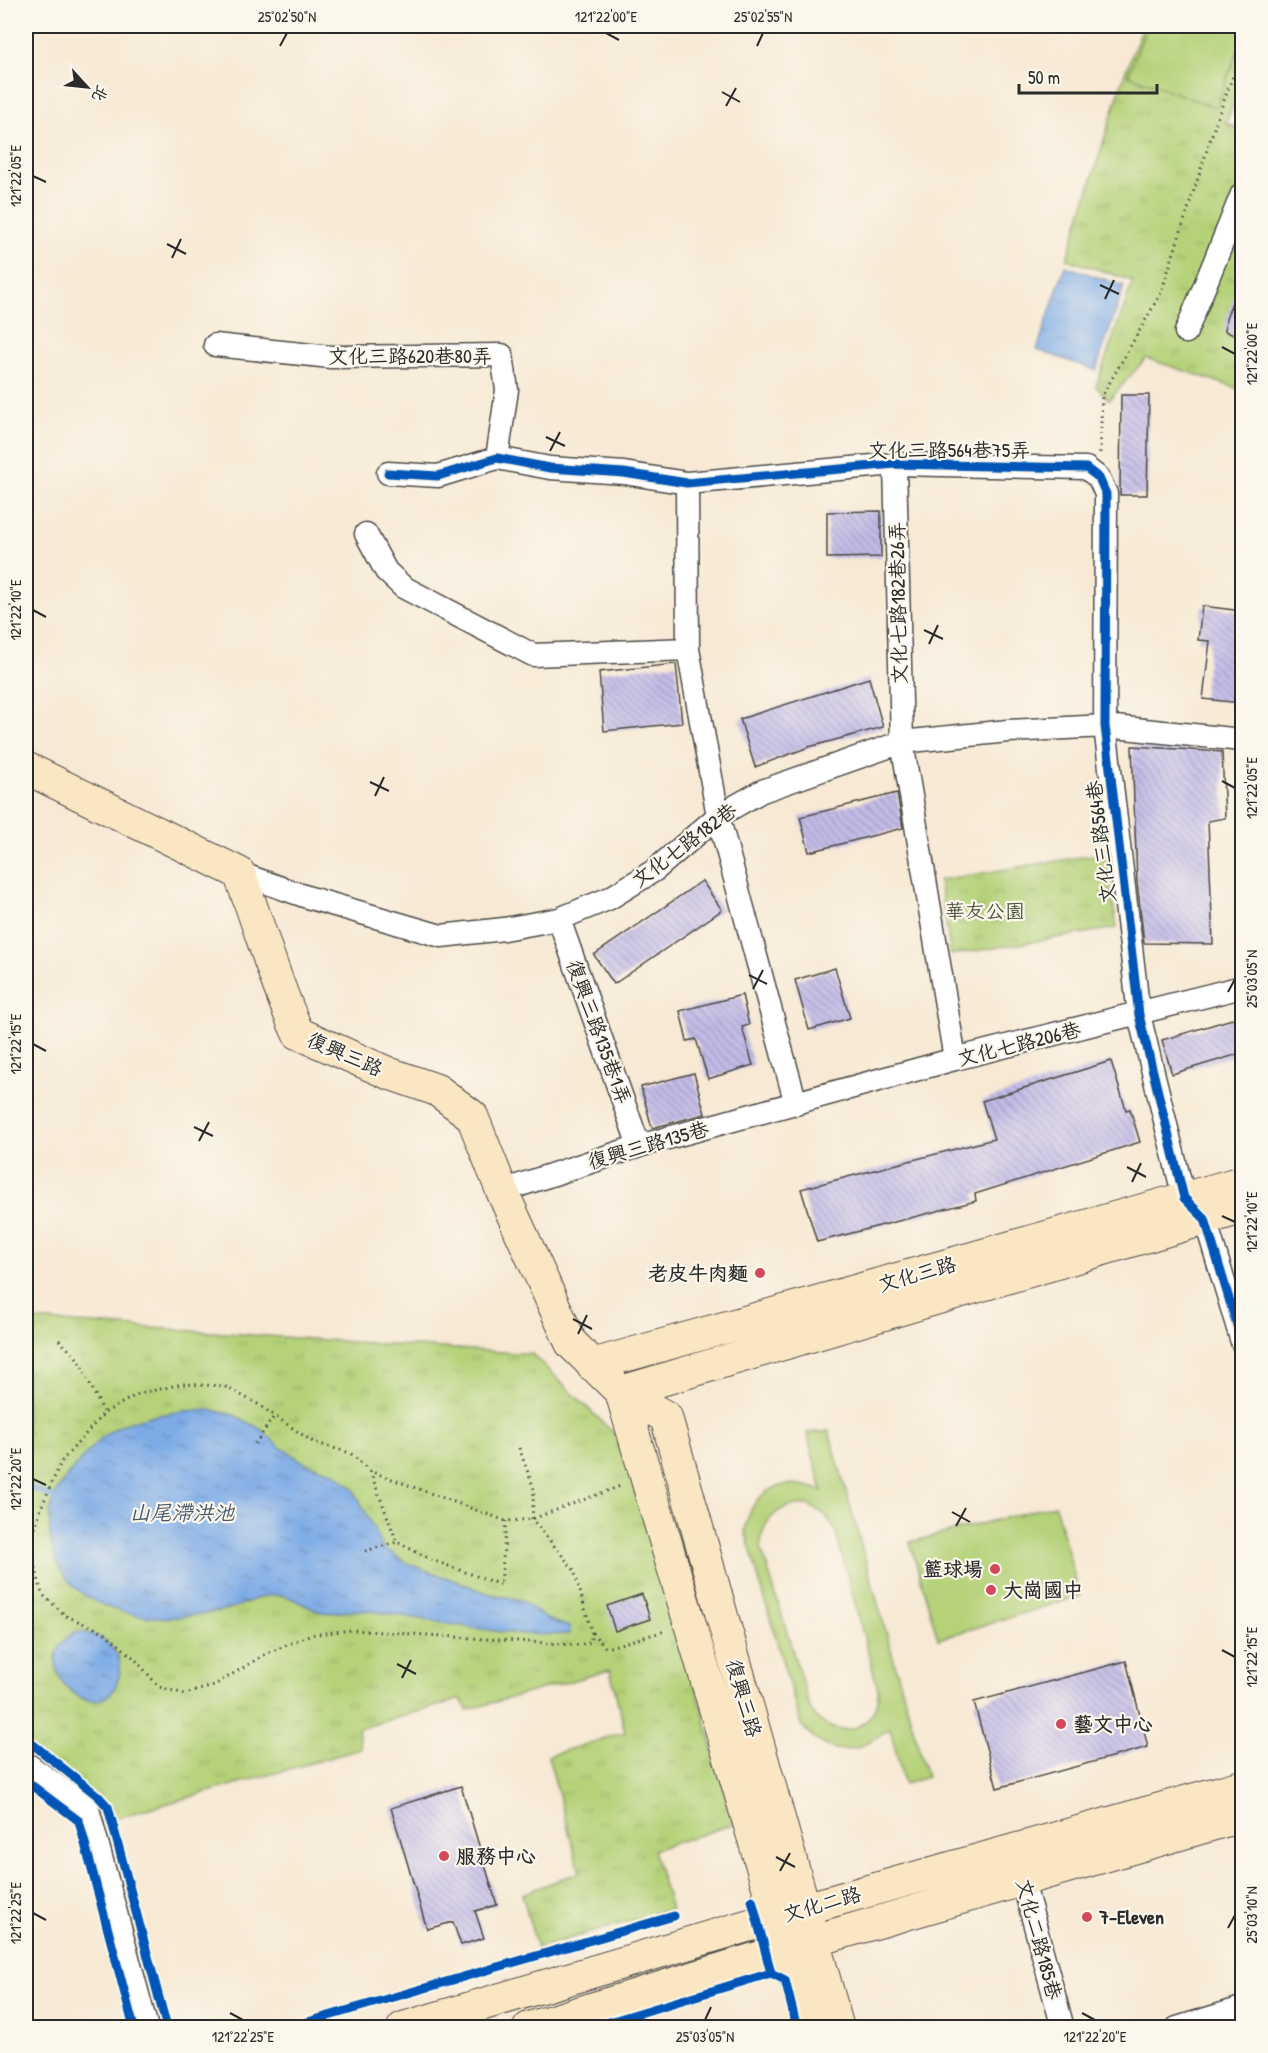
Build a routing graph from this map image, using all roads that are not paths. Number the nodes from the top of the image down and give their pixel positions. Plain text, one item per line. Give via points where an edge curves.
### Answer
1 (1242, 194) edge
2 (1186, 332) dead end
3 (215, 345) dead end
4 (497, 458) junction
5 (895, 464) junction
6 (388, 473) dead end
7 (1100, 478) joint
8 (687, 483) junction
9 (366, 534) dead end
10 (688, 649) junction
11 (1105, 726) junction
12 (1242, 741) edge
13 (902, 742) junction
14 (26, 768) edge
15 (718, 816) junction
16 (239, 873) junction
17 (559, 919) junction
18 (1242, 987) edge
19 (1139, 1015) junction
20 (955, 1059) junction
21 (796, 1104) junction
22 (639, 1146) junction
23 (1242, 1182) edge
24 (502, 1191) junction
25 (1194, 1208) junction
26 (1242, 1208) edge
27 (1242, 1342) edge
28 (592, 1365) junction
29 (621, 1392) junction
30 (26, 1763) edge
31 (1242, 1786) edge
32 (1242, 1815) edge
33 (1018, 1866) junction
34 (790, 1913) junction
35 (800, 1945) junction
36 (1240, 2015) edge
37 (147, 2028) edge
38 (402, 2028) edge
39 (529, 2028) edge
40 (810, 2028) edge
41 (838, 2028) edge
42 (1063, 2028) edge
43 (1177, 2028) edge

1 - 2 street
3 - 4 street, 文化三路620巷80弄 via 331,357 502,355 507,390
4 - 6 street via 438,476
4 - 8 street via 550,468 624,473
5 - 7 street, 文化三路564巷75弄 via 1086,468
5 - 8 street, 文化三路564巷75弄
5 - 13 street, 文化七路182巷26弄
7 - 11 street, 文化三路564巷 via 1106,494
8 - 10 street
9 - 10 street via 386,571 403,586 533,655
10 - 15 street
11 - 12 street, 文化七路182巷
11 - 13 street, 文化七路182巷
11 - 19 street, 文化三路564巷
13 - 15 street, 文化七路182巷 via 762,791
13 - 20 street, 文化七路182巷26弄
14 - 16 street
15 - 17 street, 文化七路182巷 via 655,870 609,898
15 - 21 street
16 - 17 street, 文化七路182巷 via 441,936
16 - 24 street, 復興三路 via 260,925 281,997 298,1033 437,1090 472,1116
17 - 22 street, 復興三路135巷1弄
18 - 19 street, 文化七路206巷
19 - 20 street, 文化七路206巷
19 - 25 street, 文化三路564巷
20 - 21 street, 文化七路206巷
21 - 22 street, 復興三路135巷
22 - 24 street, 復興三路135巷
23 - 25 street, 文化三路
24 - 28 street, 復興三路 via 571,1343
25 - 26 street, 文化三路
25 - 27 street, 文化三路564巷
25 - 28 street, 文化三路
25 - 29 street, 文化三路
28 - 29 street, 復興三路
29 - 34 street, 復興三路 via 691,1624
29 - 34 street, 復興三路 via 666,1418
30 - 37 street via 88,1809
31 - 33 street, 文化二路
32 - 33 street, 文化二路
33 - 34 street, 文化二路
33 - 35 street, 文化二路
33 - 42 street, 文化二路185巷
34 - 35 street, 復興三路
34 - 38 street, 文化二路
35 - 39 street, 文化二路
35 - 40 street, 復興三路
35 - 41 street, 復興三路
36 - 43 street

